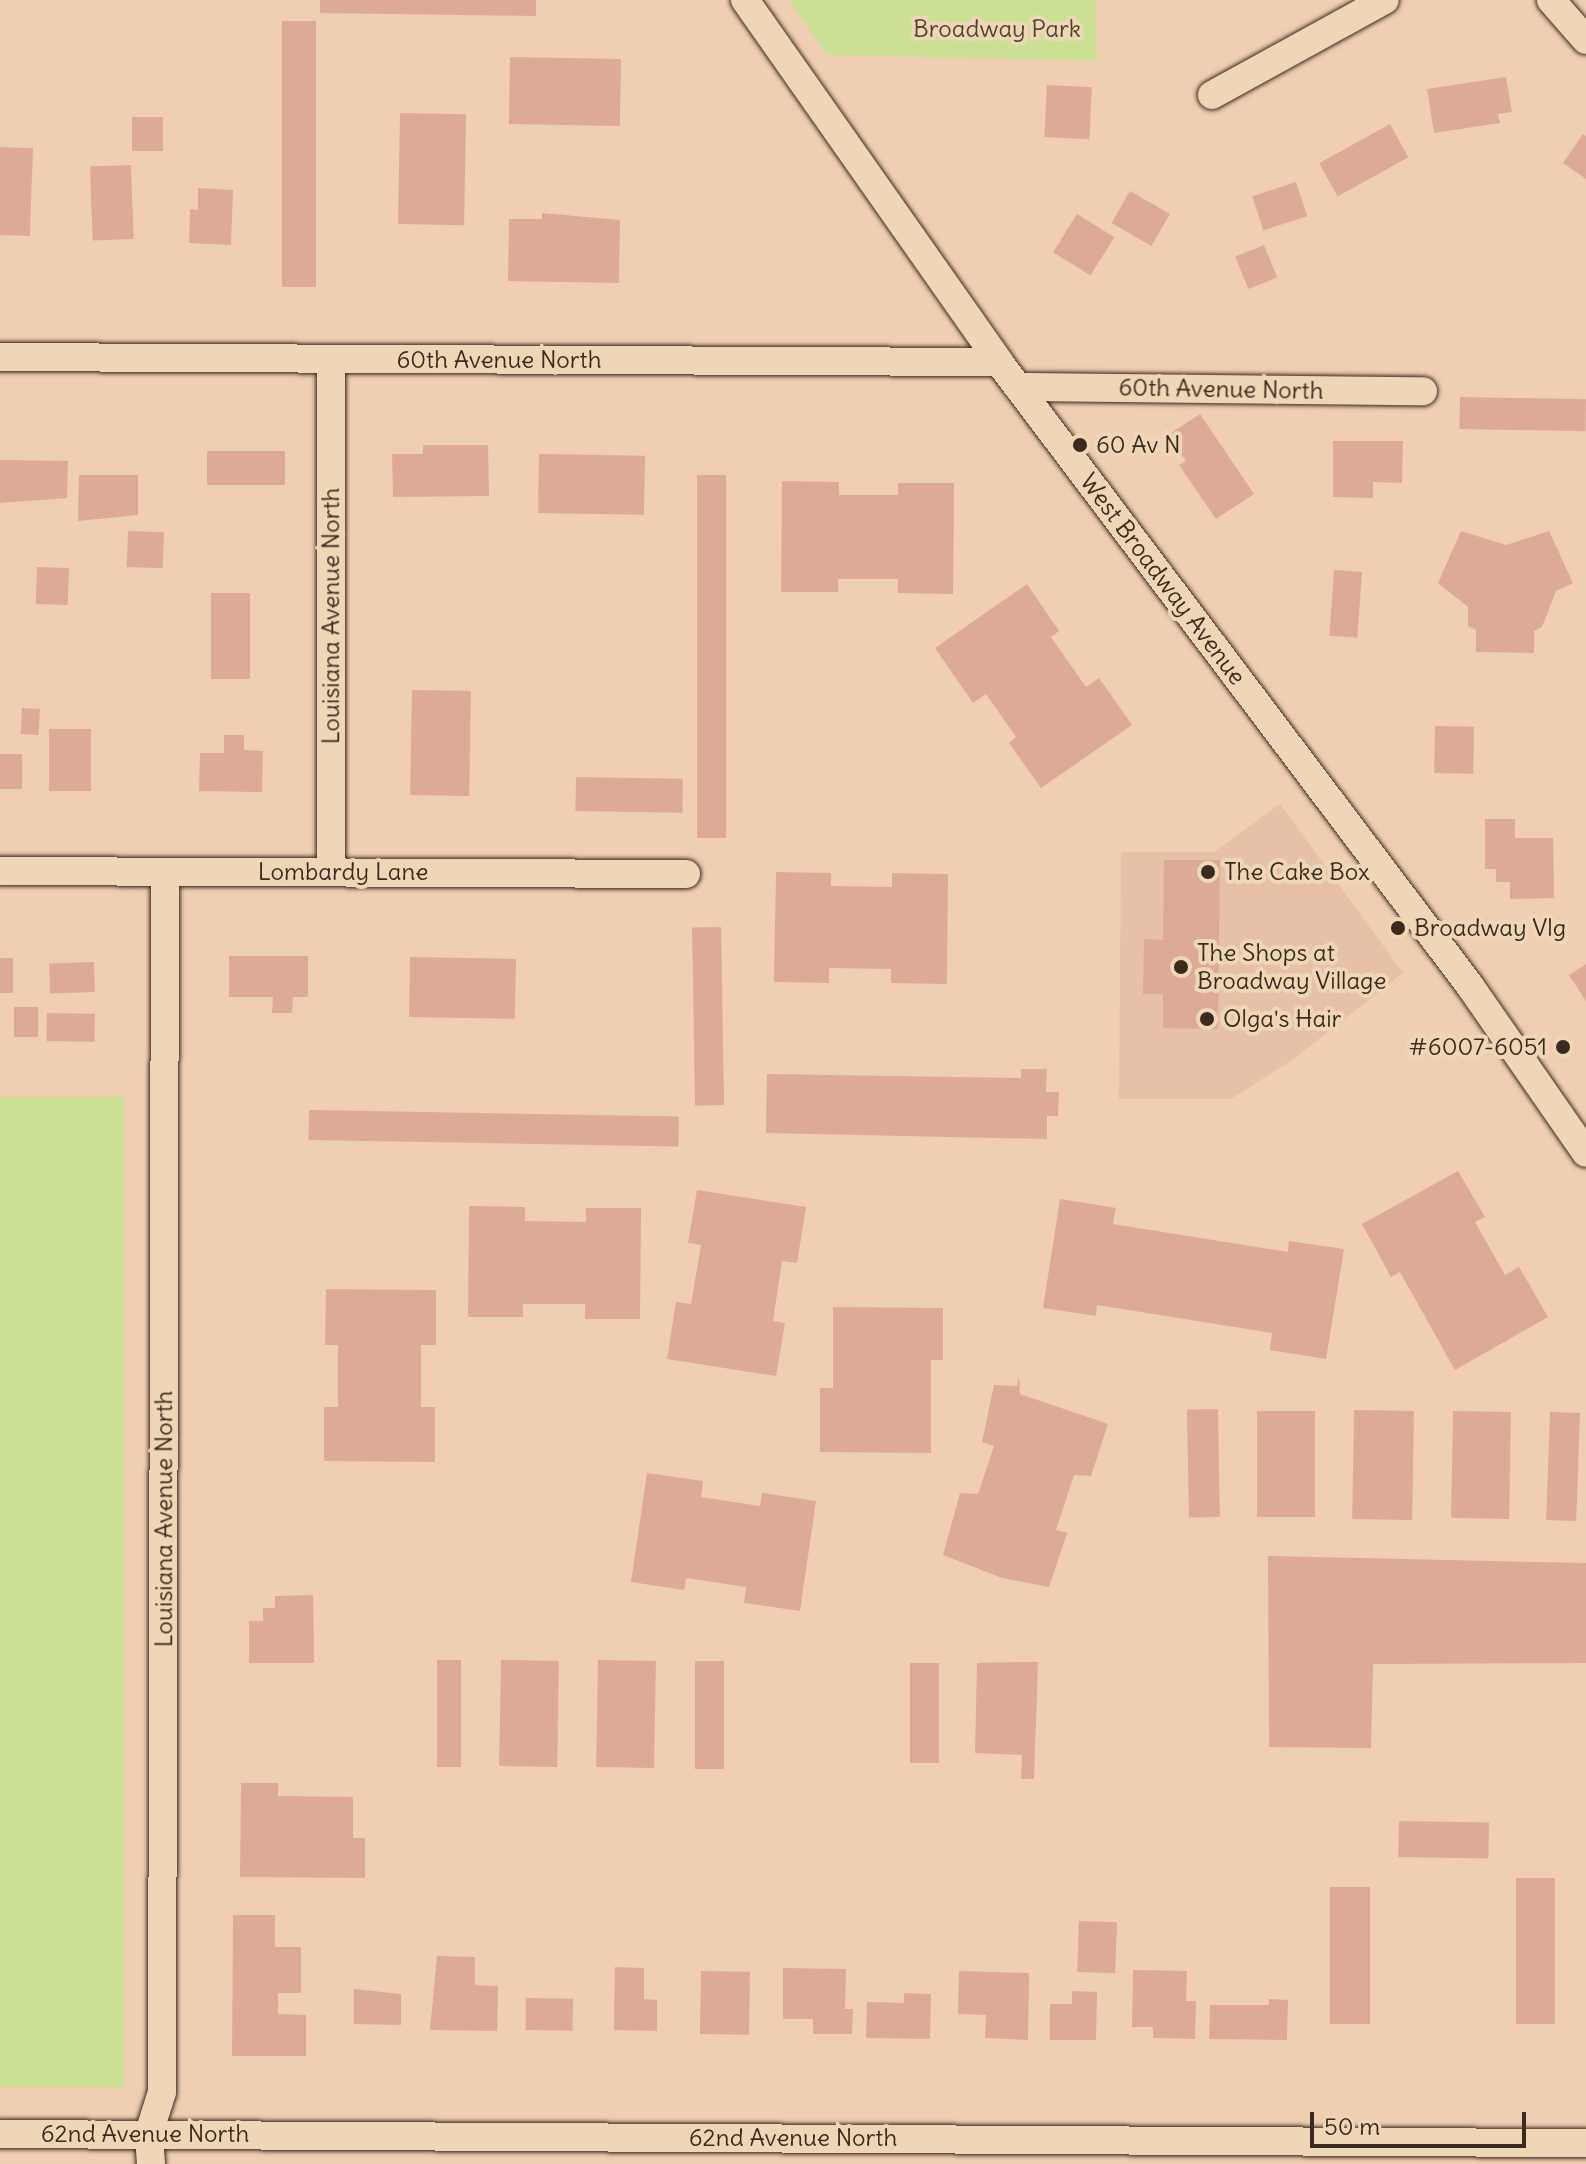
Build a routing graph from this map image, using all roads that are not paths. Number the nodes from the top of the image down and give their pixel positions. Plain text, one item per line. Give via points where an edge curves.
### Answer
1 (745, 0) edge
2 (1385, 0) edge
3 (1551, 0) edge
4 (1586, 40) edge
5 (1212, 95) dead end
6 (0, 357) edge
7 (331, 359) junction
8 (999, 362) junction
9 (1018, 387) junction
10 (1423, 391) dead end
11 (0, 871) edge
12 (165, 872) junction
13 (331, 872) junction
14 (686, 874) dead end
15 (1586, 1153) edge
16 (149, 2133) junction
17 (0, 2134) edge
18 (1586, 2143) edge
19 (638, 2150) edge
20 (151, 2164) edge

1 - 8 street, West Broadway Avenue
2 - 5 street
3 - 4 street
6 - 7 street, 60th Avenue North
7 - 8 street, 60th Avenue North
7 - 13 street, Louisiana Avenue North
8 - 9 street, West Broadway Avenue
9 - 10 street, 60th Avenue North
9 - 15 street, West Broadway Avenue via 1470,986
11 - 12 street, Lombardy Lane
12 - 13 street, Lombardy Lane
12 - 16 street, Louisiana Avenue North via 162,2092
13 - 14 street, Lombardy Lane
16 - 17 street, 62nd Avenue North
16 - 19 street, 62nd Avenue North
16 - 20 street, Louisiana Avenue North
18 - 19 street, 62nd Avenue North

